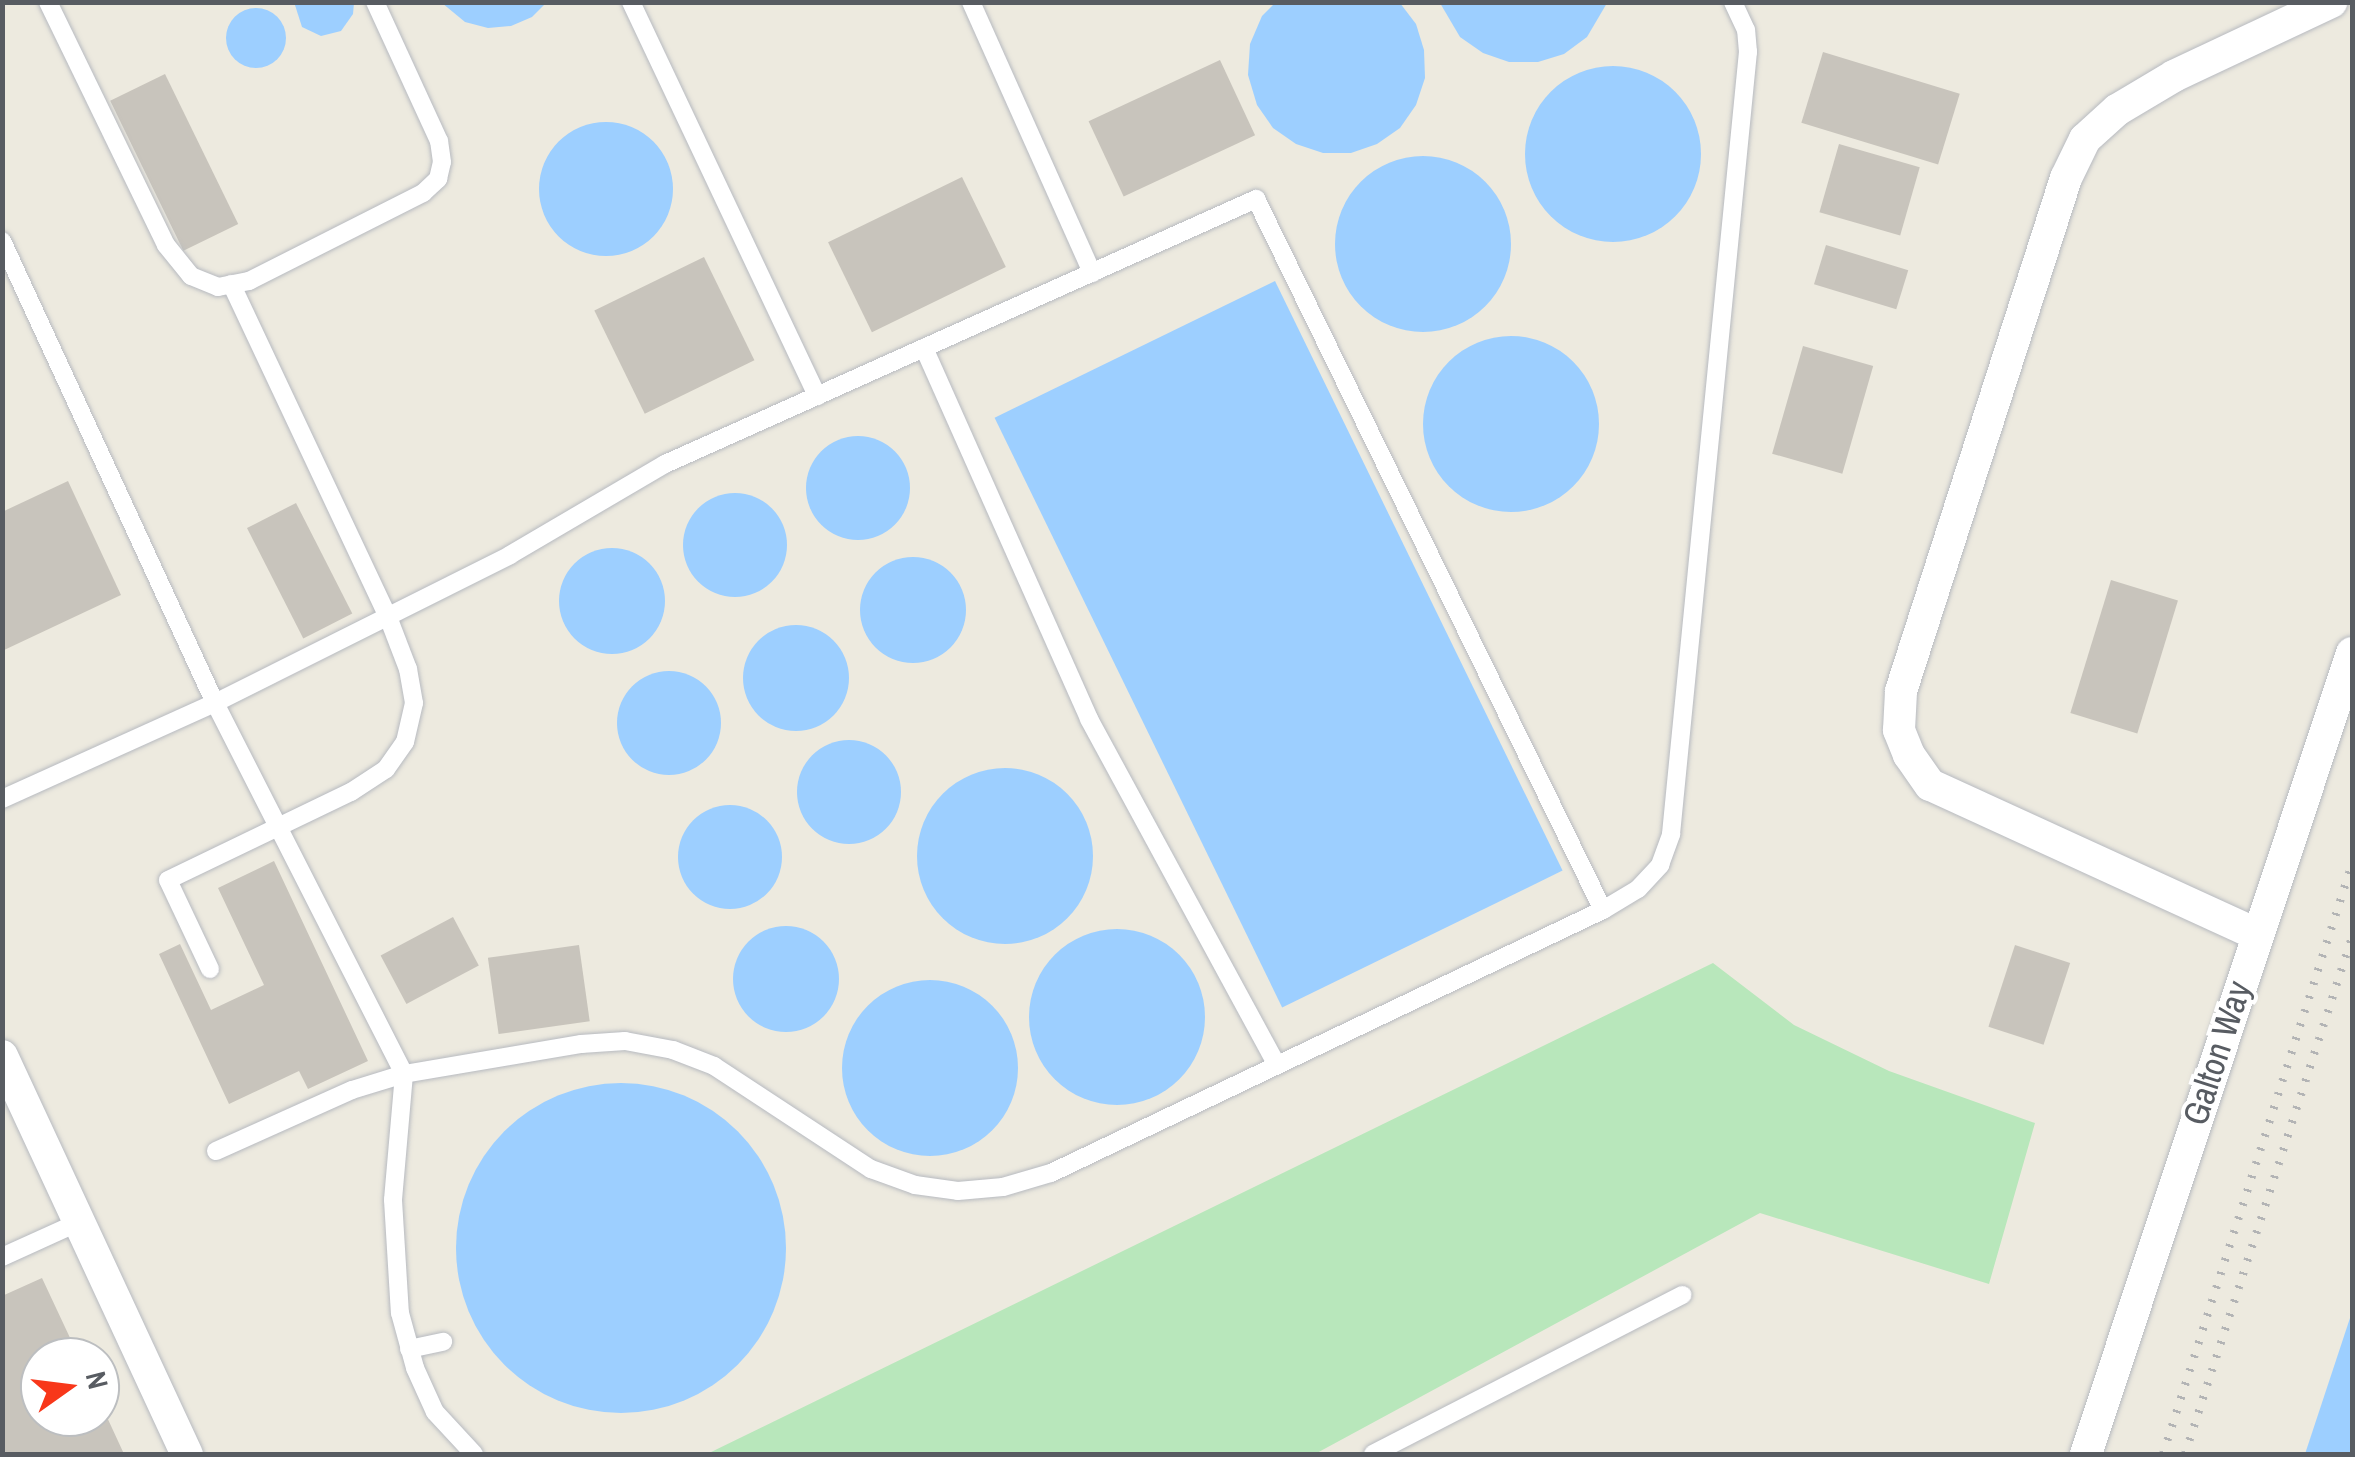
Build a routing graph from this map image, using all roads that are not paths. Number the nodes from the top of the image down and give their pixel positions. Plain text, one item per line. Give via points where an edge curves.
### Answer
1 (48, 2) edge
2 (375, 2) edge
3 (631, 2) edge
4 (971, 2) edge
5 (1732, 2) edge
6 (2331, 2) edge
7 (2, 241) edge
8 (1092, 273) junction
9 (231, 284) junction
10 (924, 348) junction
11 (817, 396) junction
12 (388, 617) junction
13 (2352, 653) edge
14 (215, 703) junction
15 (2, 799) edge
16 (278, 825) junction
17 (1603, 910) junction
18 (2256, 934) junction
19 (210, 969) dead end
20 (2, 1056) edge
21 (1278, 1066) junction
22 (404, 1074) junction
23 (216, 1151) dead end
24 (79, 1222) junction
25 (2, 1257) edge
26 (1683, 1295) dead end
27 (443, 1342) dead end
28 (409, 1349) junction
29 (187, 1454) edge
30 (474, 1454) edge
31 (1373, 1454) edge
32 (2086, 1454) edge

1 - 9 lane via 166,245 191,276 218,287
2 - 9 lane via 439,142 438,179 423,193
3 - 11 lane
4 - 8 lane
5 - 17 lane via 1748,52 1671,834 1660,865 1638,889
6 - 18 street via 2174,76 2117,110 2085,139 2066,178 1901,691 1899,730 1930,784
7 - 14 lane
8 - 10 lane
8 - 17 lane via 1256,200
9 - 12 lane
10 - 11 lane
10 - 21 lane via 1089,719
11 - 12 lane via 666,464
12 - 14 lane
12 - 16 lane via 414,703 404,742 386,769
13 - 18 street, Galton Way
14 - 15 lane
14 - 16 lane
16 - 19 lane via 168,880
16 - 22 lane
17 - 21 lane
18 - 32 street, Galton Way
20 - 24 street
21 - 22 lane via 1051,1173 958,1191 915,1186 871,1169 714,1066 673,1050 625,1041 581,1044
22 - 23 lane
22 - 28 lane via 393,1200 400,1314
24 - 25 lane
24 - 29 street
26 - 31 lane
27 - 28 lane
28 - 30 lane via 436,1412

